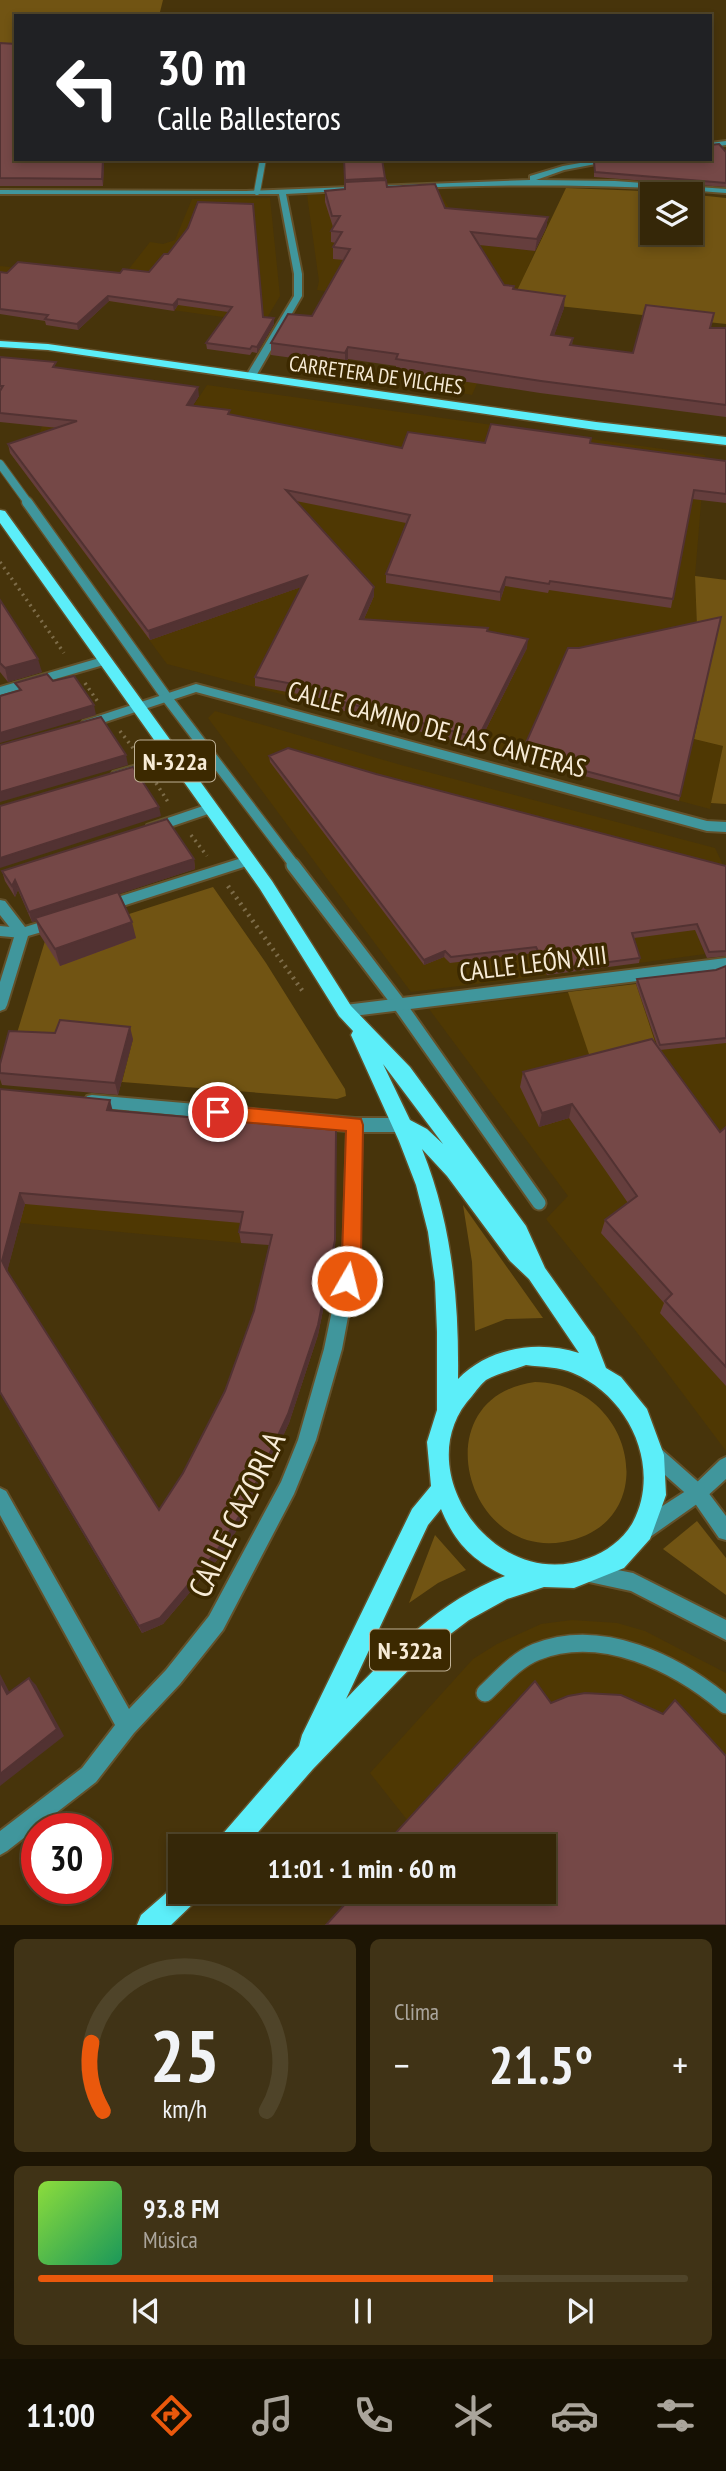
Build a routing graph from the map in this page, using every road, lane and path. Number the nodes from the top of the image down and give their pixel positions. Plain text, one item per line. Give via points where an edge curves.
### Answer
1 (263, 161) edge
2 (607, 161) edge
3 (529, 181) junction
4 (282, 191) junction
5 (726, 191) edge
6 (0, 192) edge
7 (257, 192) junction
8 (0, 338) edge
9 (0, 344) edge
10 (22, 344) junction
11 (251, 376) junction
12 (726, 441) edge
13 (0, 464) edge
14 (0, 514) edge
15 (103, 661) junction
16 (1, 690) edge
17 (167, 698) junction
18 (138, 709) junction
19 (73, 729) edge
20 (173, 758) junction
21 (106, 778) edge
22 (209, 809) junction
23 (726, 827) edge
24 (140, 831) edge
25 (248, 861) junction
26 (0, 905) edge
27 (0, 931) edge
28 (22, 933) junction
29 (726, 964) edge
30 (400, 1004) junction
31 (0, 1005) edge
32 (350, 1017) junction
33 (82, 1100) edge
34 (355, 1125) junction
35 (401, 1125) junction
36 (539, 1203) dead end
37 (537, 1273) junction
38 (597, 1372) junction
39 (447, 1409) junction
40 (654, 1454) junction
41 (726, 1466) edge
42 (441, 1491) junction
43 (698, 1493) junction
44 (3, 1508) edge
45 (726, 1531) edge
46 (639, 1533) junction
47 (585, 1573) junction
48 (543, 1576) junction
49 (726, 1630) edge
50 (485, 1693) dead end
51 (726, 1705) edge
52 (127, 1726) junction
53 (304, 1760) junction
54 (239, 1834) edge
55 (0, 1844) edge
56 (174, 1904) edge
57 (151, 1925) edge

1 - 7 lane
2 - 3 street via 544,172
3 - 4 street
3 - 5 street
4 - 7 street
4 - 11 street via 298,296
6 - 7 street
8 - 10 main road, CARRETERA DE VILCHES
9 - 10 main road, CARRETERA DE VILCHES
10 - 11 main road, CARRETERA DE VILCHES
11 - 12 main road, CARRETERA DE VILCHES
13 - 17 lane
14 - 15 main road, N-322a
15 - 16 street
15 - 18 main road, N-322a
17 - 18 street, CALLE CAMINO DE LAS CANTERAS
17 - 23 street, CALLE CAMINO DE LAS CANTERAS via 197,688 708,827
17 - 30 lane
18 - 19 street, CALLE CAMINO DE LAS CANTERAS
18 - 20 main road, N-322a
20 - 21 street
20 - 22 main road, N-322a
22 - 24 street
22 - 25 main road, N-322a
25 - 28 street
25 - 32 main road, N-322a
26 - 28 street
27 - 28 street
28 - 31 street
29 - 30 street, CALLE LEÓN XIII
30 - 32 street, CALLE LEÓN XIII
30 - 36 lane
32 - 35 main road, N-322a
32 - 37 main road, N-322a via 403,1073 519,1232
33 - 34 street
34 - 35 street
34 - 52 street, CALLE CAZORLA via 351,1258 333,1349 307,1440 288,1488 216,1623
35 - 37 main road via 418,1131 435,1146 515,1255
35 - 39 main road, N-322a via 431,1204 443,1264
37 - 38 main road, N-322a via 586,1343
38 - 39 main road, N-322a via 555,1356 512,1357 474,1376
38 - 40 main road, N-322a via 613,1383 640,1415
39 - 42 main road, N-322a via 436,1454
40 - 43 street
40 - 46 main road, N-322a via 654,1495
41 - 43 street
42 - 48 main road, N-322a via 454,1518 485,1554 513,1569
42 - 53 main road, N-322a via 420,1517
43 - 45 street
43 - 46 street
44 - 52 street
46 - 47 main road, N-322a via 621,1553
47 - 48 main road, N-322a
47 - 49 street via 633,1582
48 - 53 main road, N-322a via 502,1589 415,1645
50 - 51 lane via 533,1653 568,1643 612,1648 661,1663
52 - 55 street, CALLE CAZORLA via 89,1776
53 - 54 main road, N-322a
56 - 57 main road

